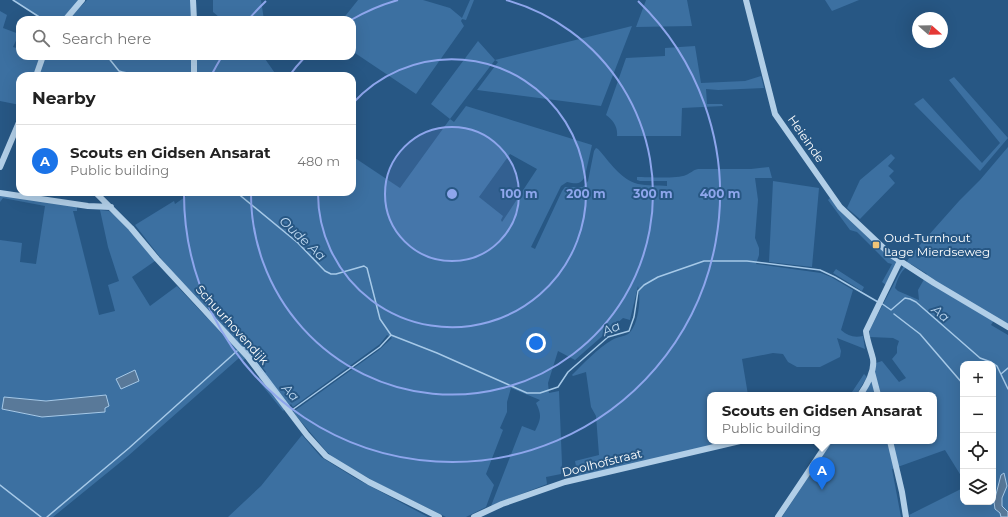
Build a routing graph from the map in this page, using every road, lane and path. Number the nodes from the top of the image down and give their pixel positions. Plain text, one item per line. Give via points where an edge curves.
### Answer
1 (82, 0) edge
2 (193, 0) edge
3 (746, 0) edge
4 (68, 16) edge
5 (194, 16) edge
6 (42, 60) edge
7 (194, 60) edge
8 (37, 72) edge
9 (194, 72) edge
10 (16, 129) edge
11 (0, 167) edge
12 (0, 193) edge
13 (16, 195) edge
14 (20, 196) edge
15 (99, 196) edge
16 (111, 207) junction
17 (900, 261) junction
18 (1008, 327) edge
19 (872, 372) junction
20 (862, 392) edge
21 (877, 392) edge
22 (727, 444) edge
23 (827, 444) edge
24 (891, 444) edge
25 (439, 517) edge
26 (474, 517) edge
27 (778, 517) edge
28 (906, 517) edge

1 - 4 street
2 - 5 street
3 - 17 street, Heieinde via 775,114 840,207
6 - 8 street
7 - 9 street
10 - 11 street
12 - 13 street
14 - 16 street
15 - 16 street, Schuurhovendijk
16 - 25 street, Schuurhovendijk via 247,356 323,452 369,482
17 - 18 street, Heieinde
17 - 19 street via 866,331 873,361
19 - 20 street
19 - 21 street
22 - 26 street, Doolhofstraat via 565,482 502,504
23 - 27 street
24 - 28 street

